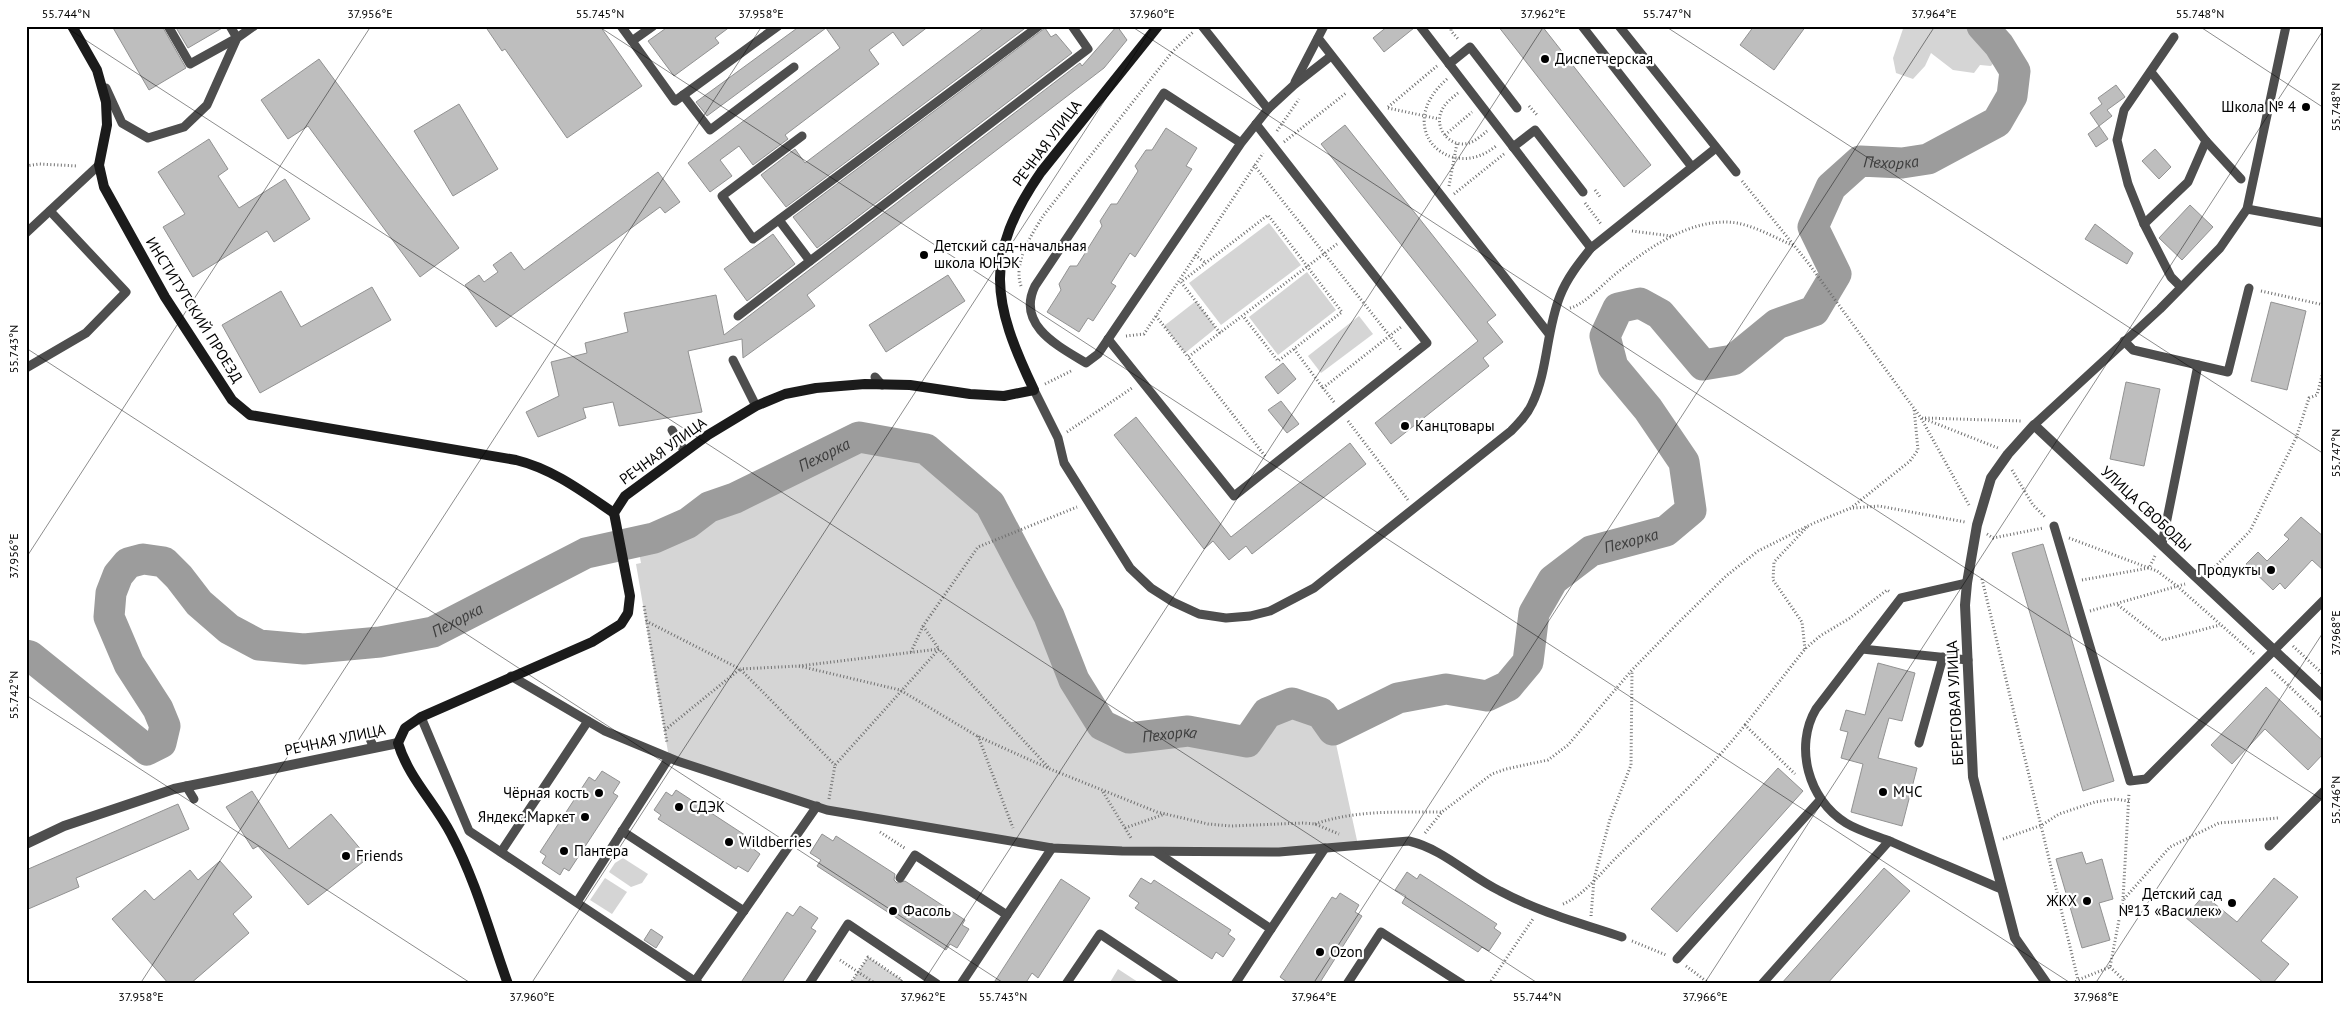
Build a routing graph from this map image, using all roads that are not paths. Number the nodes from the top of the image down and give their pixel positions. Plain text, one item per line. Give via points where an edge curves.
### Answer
1 (72, 26) edge
2 (168, 26) edge
3 (230, 26) edge
4 (254, 26) edge
5 (621, 26) edge
6 (653, 26) edge
7 (778, 26) edge
8 (1039, 26) edge
9 (1072, 26) edge
10 (1158, 26) edge
11 (1201, 26) edge
12 (1324, 26) edge
13 (1420, 26) edge
14 (1582, 26) edge
15 (1619, 26) edge
16 (2286, 26) edge
17 (2174, 37) dead end
18 (237, 38) junction
19 (1318, 38) junction
20 (632, 41) junction
21 (1331, 56) junction
22 (1447, 62) junction
23 (794, 67) dead end
24 (97, 70) junction
25 (2151, 72) junction
26 (1294, 85) junction
27 (683, 95) junction
28 (1517, 108) dead end
29 (1268, 110) junction
30 (1256, 124) junction
31 (802, 136) dead end
32 (2206, 140) junction
33 (1241, 143) junction
34 (1513, 147) junction
35 (1716, 148) junction
36 (99, 165) junction
37 (1692, 167) junction
38 (1736, 172) road end
39 (2241, 179) dead end
40 (1583, 196) road end
41 (2247, 209) junction
42 (50, 211) junction
43 (779, 220) junction
44 (2324, 223) edge
45 (2144, 224) junction
46 (26, 233) edge
47 (1591, 248) junction
48 (810, 261) junction
49 (2181, 287) junction
50 (2249, 288) road end
51 (738, 316) dead end
52 (1549, 334) junction
53 (1108, 339) junction
54 (2124, 341) junction
55 (733, 360) dead end
56 (2198, 364) junction
57 (26, 368) edge
58 (1034, 390) junction
59 (756, 406) junction
60 (2034, 425) junction
61 (672, 430) dead end
62 (685, 452) junction
63 (614, 513) junction
64 (2054, 526) road end
65 (2162, 544) junction
66 (1967, 583) junction
67 (2324, 600) edge
68 (1862, 648) junction
69 (2274, 650) junction
70 (1943, 657) junction
71 (1968, 660) junction
72 (512, 676) junction
73 (2324, 697) edge
74 (421, 717) junction
75 (588, 721) junction
76 (367, 732) dead end
77 (398, 743) junction
78 (1919, 743) dead end
79 (374, 748) junction
80 (669, 758) junction
81 (186, 786) junction
82 (2324, 791) edge
83 (194, 799) dead end
84 (1821, 799) junction
85 (817, 806) junction
86 (622, 832) junction
87 (1889, 841) junction
88 (26, 844) edge
89 (2269, 846) dead end
90 (1052, 848) junction
91 (1325, 848) junction
92 (1154, 851) junction
93 (501, 852) junction
94 (900, 878) dead end
95 (2001, 889) junction
96 (577, 902) junction
97 (744, 911) junction
98 (1007, 915) junction
99 (1271, 929) junction
100 (1622, 937) dead end
101 (1677, 959) dead end
102 (697, 982) edge
103 (508, 984) edge
104 (808, 984) edge
105 (938, 984) edge
106 (961, 984) edge
107 (1066, 984) edge
108 (1175, 984) edge
109 (1235, 984) edge
110 (1347, 984) edge
111 (1462, 984) edge
112 (1762, 984) edge
113 (2046, 984) edge

1 - 24 street, ИНСТИТУТСКИЙ ПРОЕЗД
2 - 18 lane via 190,64
3 - 18 lane
4 - 18 lane
5 - 20 lane
6 - 20 lane
7 - 27 lane
8 - 43 lane
9 - 48 lane via 1088,49
10 - 58 street, РЕЧНАЯ УЛИЦА via 1041,172 1009,229 1003,247 1000,295 1010,337
11 - 29 lane
12 - 19 lane
13 - 22 lane
14 - 37 lane
15 - 35 lane
16 - 41 lane
17 - 25 lane
18 - 24 lane via 207,105 184,128 148,138 122,122
19 - 21 lane
19 - 26 lane
20 - 27 lane via 675,101
21 - 26 lane
21 - 52 lane
22 - 28 lane via 1470,47
22 - 34 lane
23 - 27 lane via 710,130
24 - 36 street, ИНСТИТУТСКИЙ ПРОЕЗД via 106,102 108,125
25 - 32 lane
25 - 45 lane via 2124,110 2117,140 2128,184
26 - 29 lane
29 - 30 lane
30 - 33 lane
30 - 53 lane via 1427,343 1234,496
31 - 43 lane via 722,196 753,239
32 - 39 lane
32 - 45 lane via 2188,182
33 - 53 lane
33 - 53 lane via 1164,93 1030,295 1029,308 1044,337 1086,363 1098,354
34 - 40 lane via 1535,130
34 - 47 lane
35 - 37 lane
35 - 38 lane
36 - 42 lane
36 - 63 street, ИНСТИТУТСКИЙ ПРОЕЗД via 104,187 165,297 232,400 250,415 536,465
37 - 47 lane
41 - 44 lane
41 - 49 lane via 2220,248
42 - 46 lane
42 - 57 lane via 126,292 86,333
43 - 48 lane
45 - 49 lane via 2171,277
47 - 52 lane via 1568,278
48 - 51 lane
49 - 54 lane
50 - 56 lane via 2228,372
52 - 58 lane via 1532,404 1511,431 1314,588 1270,610 1250,616 1226,618 1199,614 1151,588 1130,568 1064,463 1058,438
54 - 56 lane via 2133,350
54 - 60 lane
55 - 59 lane
56 - 65 lane
58 - 59 street, РЕЧНАЯ УЛИЦА via 1004,396 878,381 785,394
59 - 62 street, РЕЧНАЯ УЛИЦА
60 - 65 street, УЛИЦА СВОБОДЫ
60 - 66 street, БЕРЕГОВАЯ УЛИЦА via 1991,478 1977,525
61 - 62 lane
62 - 63 street, РЕЧНАЯ УЛИЦА via 626,496
63 - 72 street, РЕЧНАЯ УЛИЦА via 630,596 628,613 621,624 592,642
64 - 69 lane via 2130,781 2146,779
65 - 69 street, УЛИЦА СВОБОДЫ
66 - 68 lane via 1901,598
66 - 71 street, БЕРЕГОВАЯ УЛИЦА
67 - 69 lane
68 - 70 lane
68 - 84 lane via 1809,721 1804,741 1805,760
69 - 73 street, УЛИЦА СВОБОДЫ
70 - 71 lane
70 - 78 lane
71 - 95 street, БЕРЕГОВАЯ УЛИЦА via 1973,777
72 - 74 street, РЕЧНАЯ УЛИЦА
72 - 75 lane
74 - 77 street, РЕЧНАЯ УЛИЦА via 405,728
74 - 93 lane via 469,831
75 - 80 lane
75 - 93 lane
76 - 79 lane
77 - 79 street, РЕЧНАЯ УЛИЦА
77 - 103 street via 404,762 452,835
79 - 81 street, РЕЧНАЯ УЛИЦА
80 - 85 lane
80 - 86 lane
81 - 83 lane
81 - 88 street, РЕЧНАЯ УЛИЦА via 64,826
82 - 89 lane
84 - 87 lane via 1845,823
84 - 101 lane
85 - 90 lane
85 - 97 lane
86 - 96 lane
86 - 97 lane
87 - 95 lane
87 - 112 lane
90 - 92 lane
90 - 98 lane
91 - 92 lane via 1278,852
91 - 99 lane
91 - 100 lane via 1409,841 1425,845 1498,891 1539,910
92 - 99 lane
93 - 96 lane
94 - 98 lane via 915,855
95 - 113 street, БЕРЕГОВАЯ УЛИЦА via 2015,938
96 - 102 lane
97 - 102 lane
98 - 106 lane
99 - 109 lane
104 - 105 lane via 848,924
107 - 108 lane via 1100,934
110 - 111 lane via 1380,932

